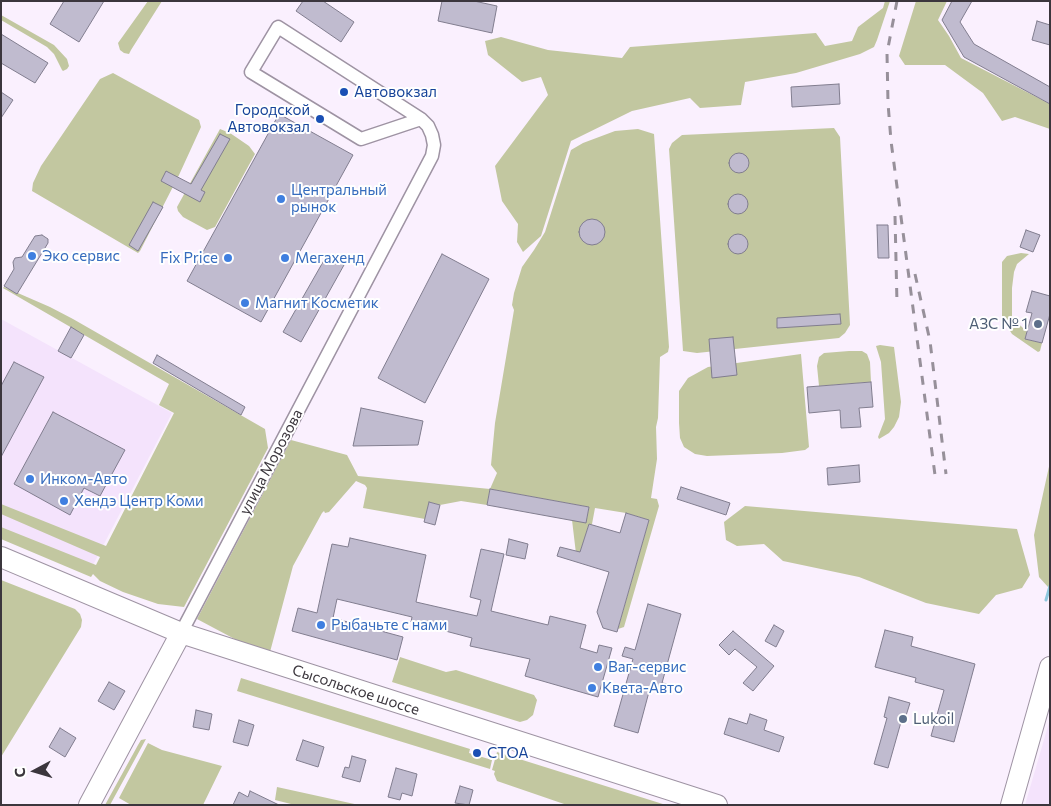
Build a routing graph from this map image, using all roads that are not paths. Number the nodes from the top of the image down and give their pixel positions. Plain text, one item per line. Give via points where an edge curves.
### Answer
1 (421, 119) junction
2 (1, 557) edge
3 (181, 633) junction
4 (1050, 668) edge
5 (89, 805) edge
6 (717, 805) edge
7 (1011, 805) edge

1 - 1 street via 361,139 251,72 278,27
1 - 3 street, улица Морозова via 432,135 432,156
2 - 3 main road, Сысольское шоссе
3 - 5 main road, улица Морозова
3 - 6 main road, Сысольское шоссе
4 - 7 main road

